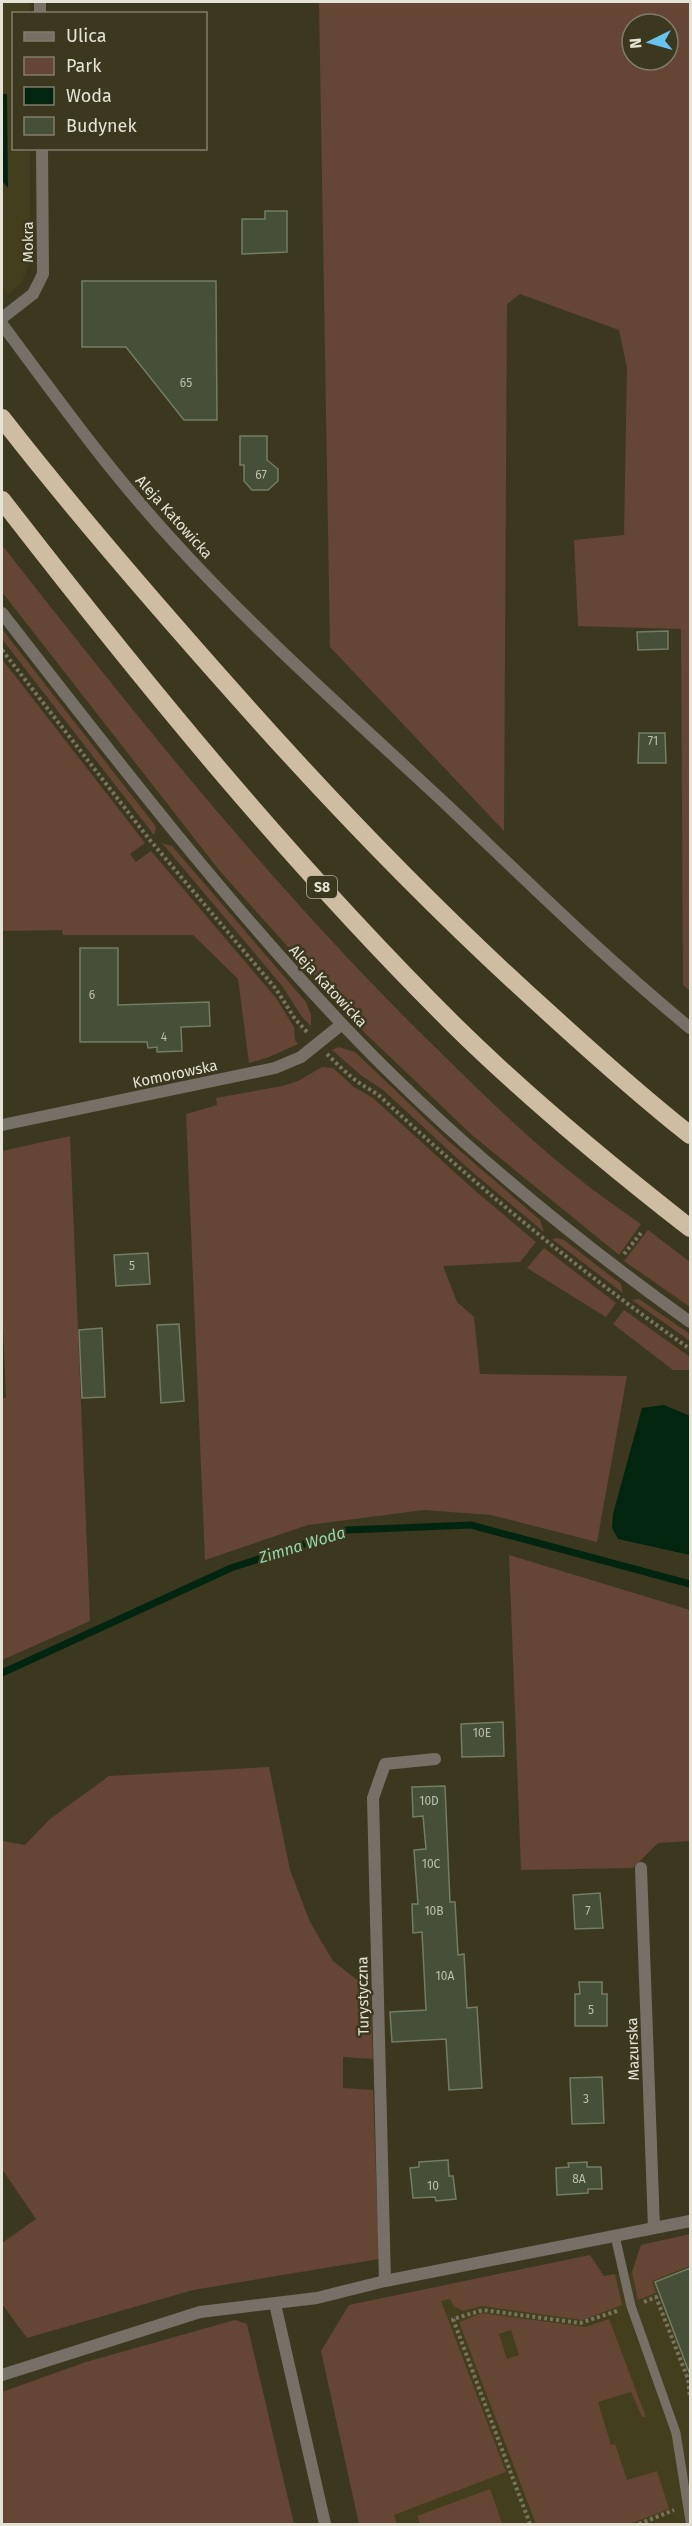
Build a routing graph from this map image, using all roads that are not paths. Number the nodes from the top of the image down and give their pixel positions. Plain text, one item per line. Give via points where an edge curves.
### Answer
1 (42, 150) edge
2 (2, 318) edge
3 (2, 324) edge
4 (2, 418) edge
5 (2, 500) edge
6 (2, 613) edge
7 (342, 1024) junction
8 (690, 1028) edge
9 (2, 1125) edge
10 (690, 1135) edge
11 (690, 1228) edge
12 (690, 1322) edge
13 (435, 1759) dead end
14 (641, 1868) dead end
15 (690, 2221) edge
16 (654, 2228) junction
17 (615, 2236) junction
18 (385, 2281) junction
19 (275, 2304) junction
20 (2, 2375) edge
21 (690, 2521) edge
22 (325, 2524) edge

1 - 2 street, Mokra via 43,274 33,294
3 - 8 street, Aleja Katowicka via 90,443 177,545 240,610 603,952
4 - 10 highway via 173,625 401,874 585,1046
5 - 11 highway, S8 via 248,803 353,921 534,1100
6 - 7 street, Aleja Katowicka via 211,878
7 - 9 street, Komorowska via 301,1058 275,1068
7 - 12 street, Aleja Katowicka via 429,1110 511,1183
13 - 18 street, Turystyczna via 385,1764 373,1798
14 - 16 street, Mazurska
15 - 16 street
16 - 17 street
17 - 18 street
17 - 21 lane via 631,2306 676,2433
18 - 19 street
19 - 20 street via 200,2312
19 - 22 street

